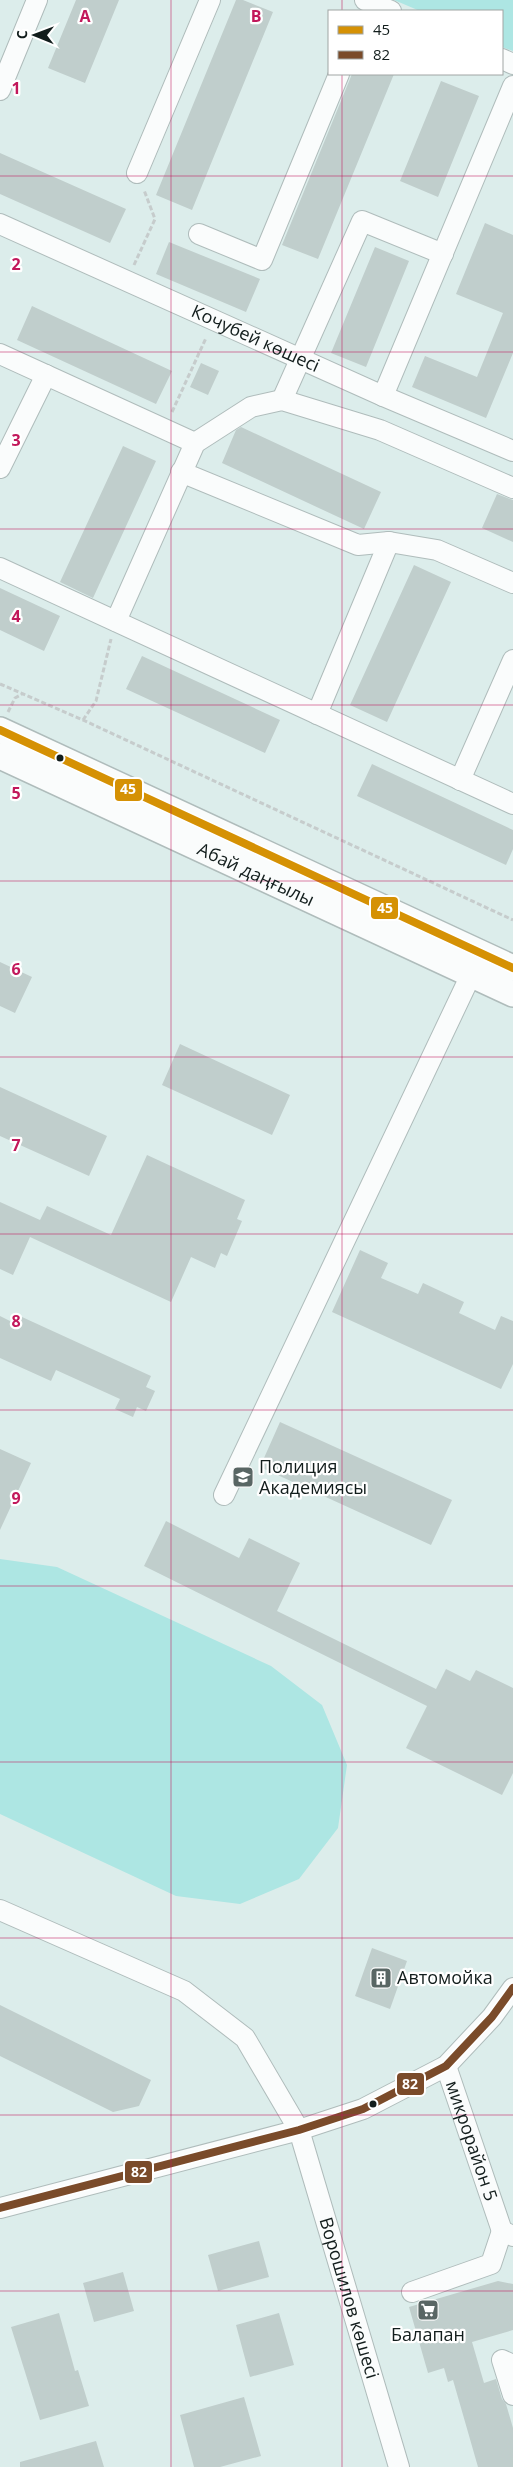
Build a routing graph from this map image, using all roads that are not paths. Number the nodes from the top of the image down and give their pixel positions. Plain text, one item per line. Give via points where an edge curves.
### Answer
1 (37, 0) edge
2 (210, 0) edge
3 (366, 4) edge
4 (387, 10) edge
5 (339, 75) edge
6 (513, 86) edge
7 (0, 90) edge
8 (136, 173) road end
9 (0, 224) edge
10 (199, 234) dead end
11 (443, 254) junction
12 (0, 354) edge
13 (299, 358) junction
14 (46, 375) junction
15 (383, 396) junction
16 (282, 400) junction
17 (195, 443) junction
18 (513, 451) edge
19 (0, 468) edge
20 (181, 472) junction
21 (513, 488) edge
22 (389, 542) junction
23 (0, 568) edge
24 (513, 583) edge
25 (116, 621) junction
26 (513, 660) edge
27 (316, 714) junction
28 (0, 730) edge
29 (0, 756) edge
30 (460, 780) junction
31 (513, 804) edge
32 (476, 964) junction
33 (513, 968) edge
34 (513, 994) edge
35 (224, 1495) dead end
36 (0, 1910) edge
37 (513, 1988) edge
38 (446, 2066) junction
39 (299, 2130) junction
40 (0, 2208) edge
41 (508, 2234) edge
42 (412, 2292) dead end
43 (513, 2365) edge
44 (513, 2395) edge
45 (399, 2467) edge

1 - 7 street
2 - 8 street
3 - 4 street
5 - 10 street via 262,260
6 - 11 street
9 - 13 street, Кочубей көшесі
11 - 13 street via 362,221
11 - 15 street
12 - 14 street
13 - 15 street, Кочубей көшесі
13 - 16 street
14 - 17 street
14 - 19 street
15 - 18 street, Кочубей көшесі
16 - 17 street via 251,407
16 - 21 street via 380,430
17 - 20 street
20 - 22 street via 358,545
20 - 25 street
22 - 24 street via 437,550
22 - 27 street
23 - 25 street
25 - 27 street
26 - 30 street
27 - 30 street
28 - 32 main road, Абай даңғылы
29 - 32 main road, Абай даңғылы
30 - 31 street
32 - 33 main road, Абай даңғылы
32 - 34 main road, Абай даңғылы
32 - 35 street
36 - 39 street, Ворошилов көшесі via 184,1991 245,2038
37 - 38 street via 492,2017
38 - 39 street via 363,2109
38 - 41 street, микрорайон 5
39 - 40 street
39 - 45 street, Ворошилов көшесі
41 - 42 street via 491,2264
43 - 44 street via 502,2360

